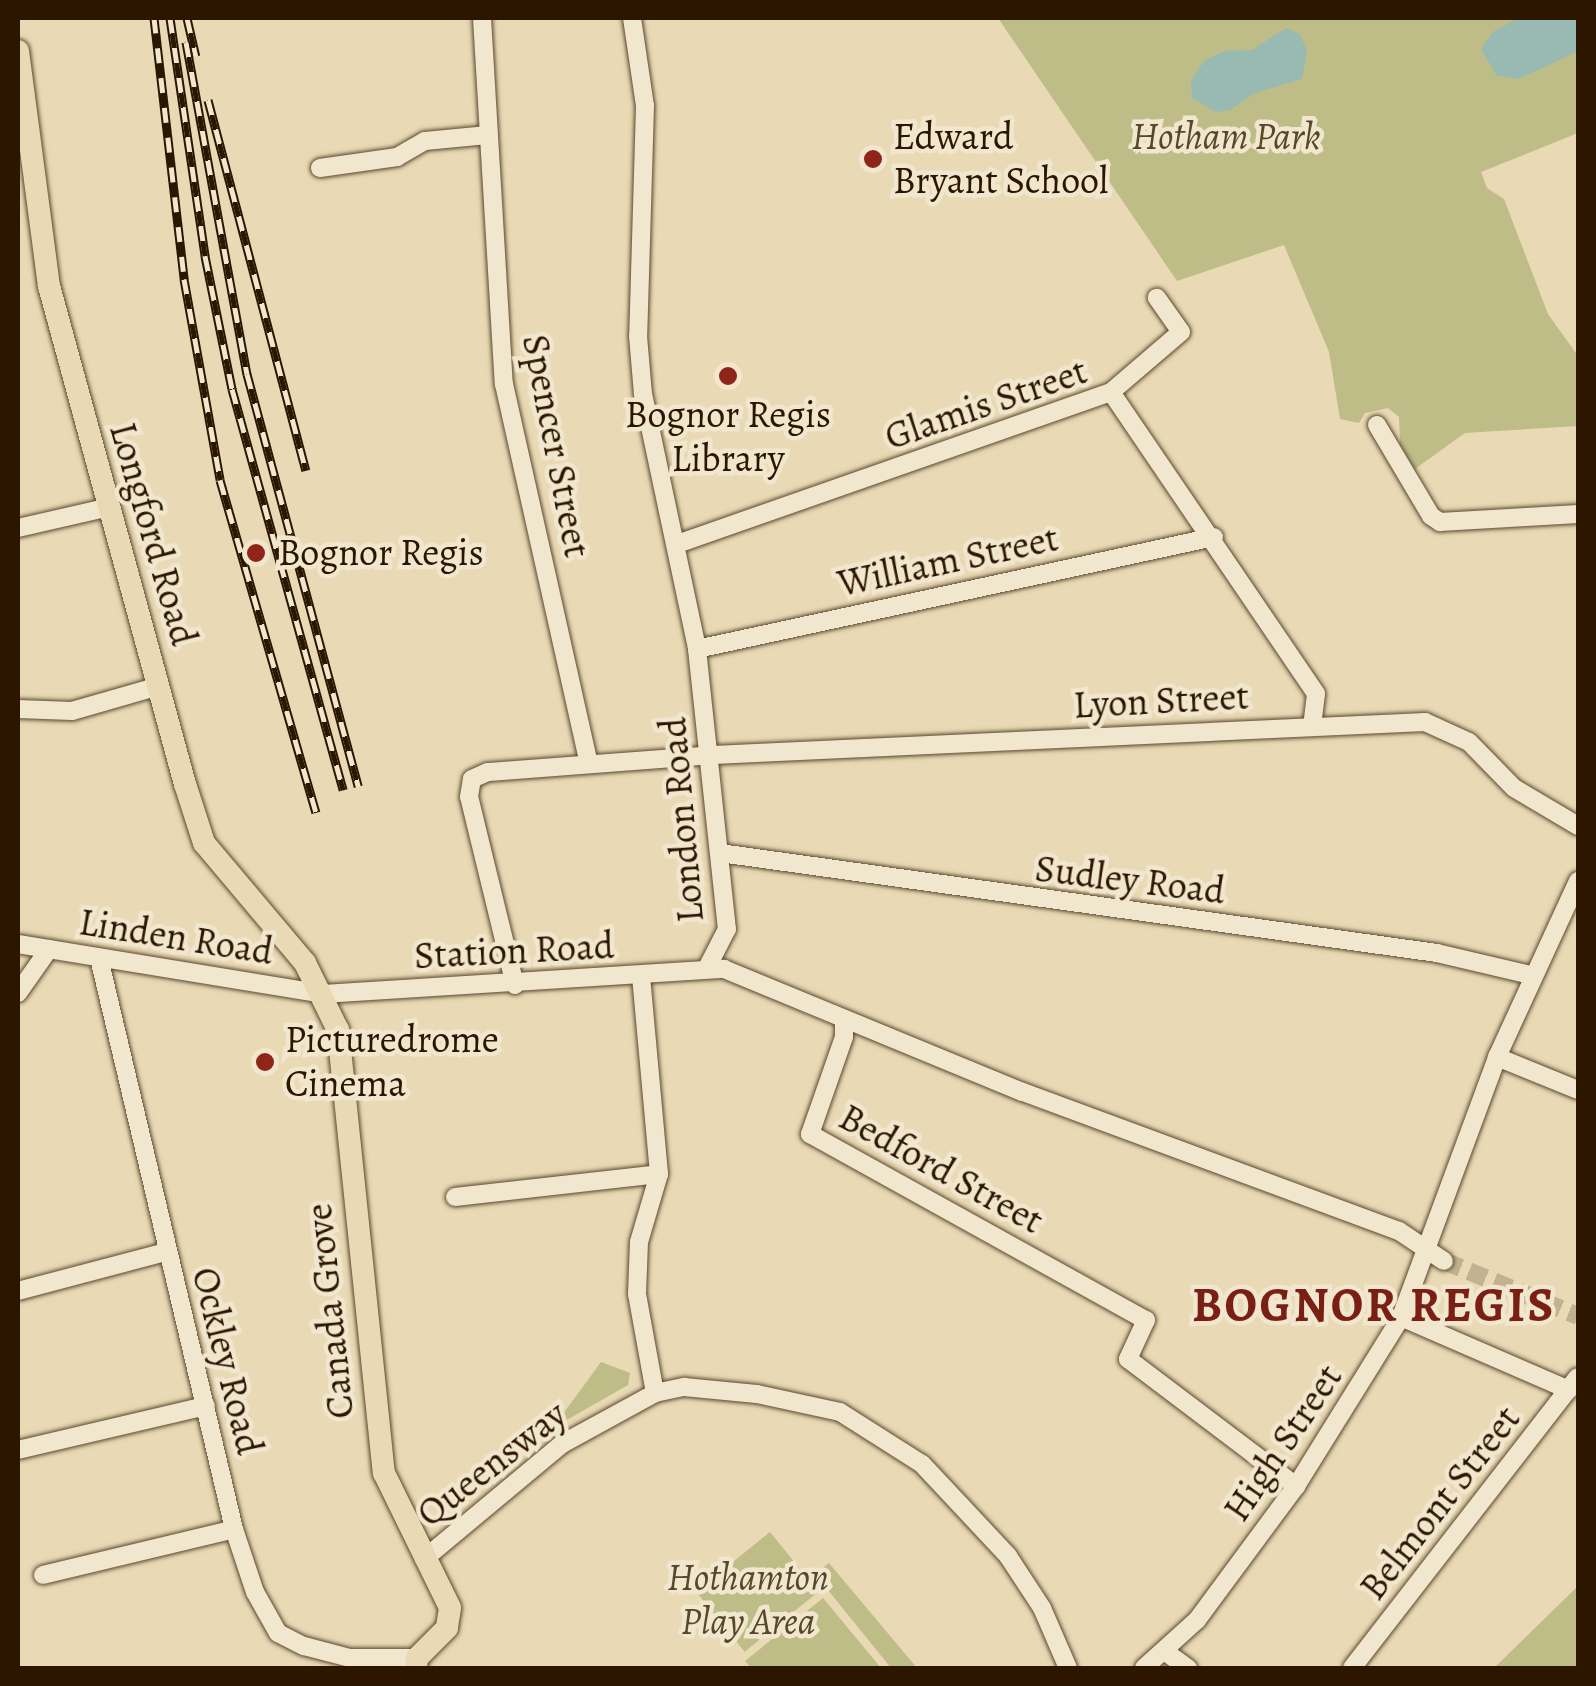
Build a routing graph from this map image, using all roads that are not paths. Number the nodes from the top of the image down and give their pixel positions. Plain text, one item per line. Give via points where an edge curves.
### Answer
1 (482, 18) edge
2 (632, 18) edge
3 (18, 51) edge
4 (488, 135) junction
5 (23, 145) edge
6 (320, 168) dead end
7 (1157, 298) dead end
8 (1111, 392) junction
9 (1376, 425) dead end
10 (110, 507) junction
11 (1578, 514) edge
12 (18, 528) edge
13 (1214, 537) junction
14 (677, 544) junction
15 (697, 649) junction
16 (159, 686) junction
17 (18, 709) edge
18 (1312, 726) junction
19 (712, 754) junction
20 (589, 763) junction
21 (1578, 826) edge
22 (720, 853) junction
23 (1578, 881) edge
24 (18, 944) edge
25 (49, 949) junction
26 (98, 958) junction
27 (708, 966) junction
28 (1532, 975) junction
29 (641, 976) junction
30 (515, 985) junction
31 (18, 993) edge
32 (323, 994) junction
33 (844, 1019) junction
34 (1496, 1057) junction
35 (1574, 1088) edge
36 (659, 1174) junction
37 (455, 1197) dead end
38 (166, 1252) junction
39 (1423, 1252) junction
40 (1444, 1261) tunnel mouth
41 (18, 1290) edge
42 (1401, 1317) junction
43 (1574, 1384) edge
44 (655, 1393) junction
45 (206, 1406) junction
46 (18, 1450) edge
47 (1296, 1486) junction
48 (234, 1528) junction
49 (424, 1559) junction
50 (43, 1575) dead end
51 (1167, 1653) junction
52 (416, 1663) edge
53 (1068, 1668) edge
54 (1144, 1668) edge
55 (1188, 1668) edge
56 (1352, 1668) edge

1 - 4 street, Spencer Street
2 - 14 street, London Road via 644,106 638,336
3 - 5 main road, Longford Road
4 - 6 street via 425,140 397,157
4 - 20 street, Spencer Street via 504,384
5 - 10 main road, Longford Road via 49,286
7 - 8 street via 1181,332
8 - 13 street, Glamis Street
8 - 14 street, Glamis Street
9 - 11 street via 1440,522
10 - 12 street
10 - 16 main road, Longford Road
13 - 15 street, William Street
13 - 18 street, Glamis Street via 1316,694
14 - 15 street, London Road
15 - 19 street, London Road
16 - 17 street via 72,711
16 - 32 main road, Longford Road via 204,843
18 - 19 street, Lyon Street
18 - 21 street, Lyon Street via 1441,726 1470,742 1514,788
19 - 20 street, Lyon Street
19 - 22 street, London Road
20 - 30 street, Lyon Street via 472,779 468,797
22 - 27 street, London Road via 728,929
22 - 28 street, Sudley Road via 1437,953
23 - 28 street
24 - 25 street, Linden Road
25 - 26 street, Linden Road
25 - 31 street
26 - 32 street, Linden Road
26 - 38 street, Ockley Road
27 - 29 street, Station Road
27 - 33 street, London Road
28 - 34 street, High Street
29 - 30 street, Station Road
29 - 36 street
30 - 32 street, Station Road
32 - 49 main road, Canada Grove via 338,1030 384,1473
33 - 39 street, London Road via 1399,1231
33 - 47 street, Bedford Street via 844,1037 810,1134 1146,1320 1128,1360
34 - 35 street
34 - 39 street, High Street
36 - 37 street
36 - 44 street via 639,1242 636,1294
38 - 41 street
38 - 45 street, Ockley Road
39 - 40 street, London Road
39 - 42 street, High Street
42 - 43 street
42 - 47 street, High Street
43 - 56 street, Belmont Street
44 - 49 street, Queensway via 562,1444
44 - 53 street, Queensway via 684,1387 757,1394 820,1405 869,1427 922,1464 1008,1556 1042,1608
45 - 46 street
45 - 48 street, Ockley Road
47 - 51 street, High Street
48 - 50 street
48 - 52 street, Ockley Road via 278,1633 350,1658
49 - 52 main road, Canada Grove via 450,1608 447,1628
51 - 54 street, High Street
51 - 55 street

